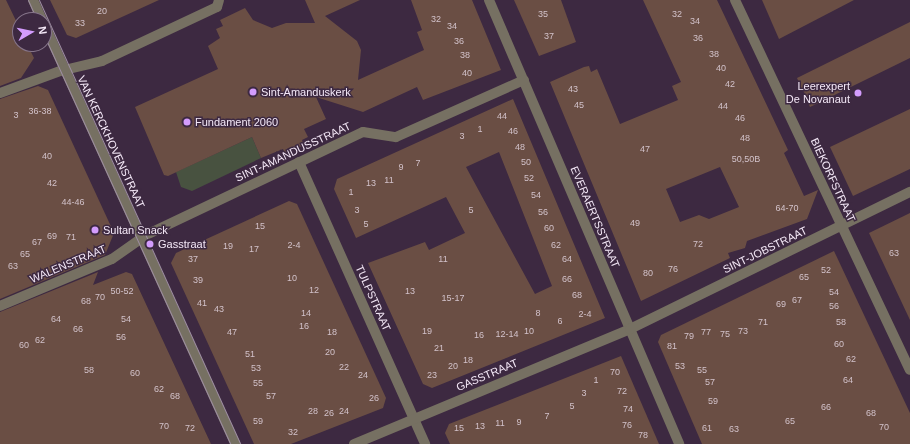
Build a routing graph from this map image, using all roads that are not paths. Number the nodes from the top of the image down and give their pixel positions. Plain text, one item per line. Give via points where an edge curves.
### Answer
1 (33, 0) edge
2 (220, 0) edge
3 (489, 0) edge
4 (736, 0) edge
5 (38, 12) edge
6 (52, 42) edge
7 (65, 70) junction
8 (524, 80) junction
9 (0, 93) edge
10 (299, 162) junction
11 (910, 192) edge
12 (842, 226) junction
13 (142, 238) junction
14 (0, 306) edge
15 (630, 329) junction
16 (910, 370) edge
17 (414, 419) junction
18 (235, 444) edge
19 (354, 444) edge
20 (426, 444) edge
21 (679, 444) edge

1 - 5 street
2 - 7 street via 217,7 102,61
3 - 8 street, EVERAERTSSTRAAT
4 - 12 street, BIEKORFSTRAAT
6 - 7 street, VAN KERCKHOVENSTRAAT
7 - 9 street
7 - 13 street, VAN KERCKHOVENSTRAAT
8 - 10 street, SINT-AMANDUSSTRAAT via 396,138 363,132
8 - 15 street, EVERAERTSSTRAAT
10 - 13 street, SINT-AMANDUSSTRAAT
10 - 17 street, TULPSTRAAT
11 - 12 street, SINT-JOBSTRAAT
12 - 15 street, SINT-JOBSTRAAT
12 - 16 street, BIEKORFSTRAAT
13 - 14 street, WALENSTRAAT via 112,259
13 - 18 street, VAN KERCKHOVENSTRAAT
15 - 17 street, GASSTRAAT
15 - 21 street, EVERAERTSSTRAAT
17 - 19 street, GASSTRAAT
17 - 20 street, TULPSTRAAT

